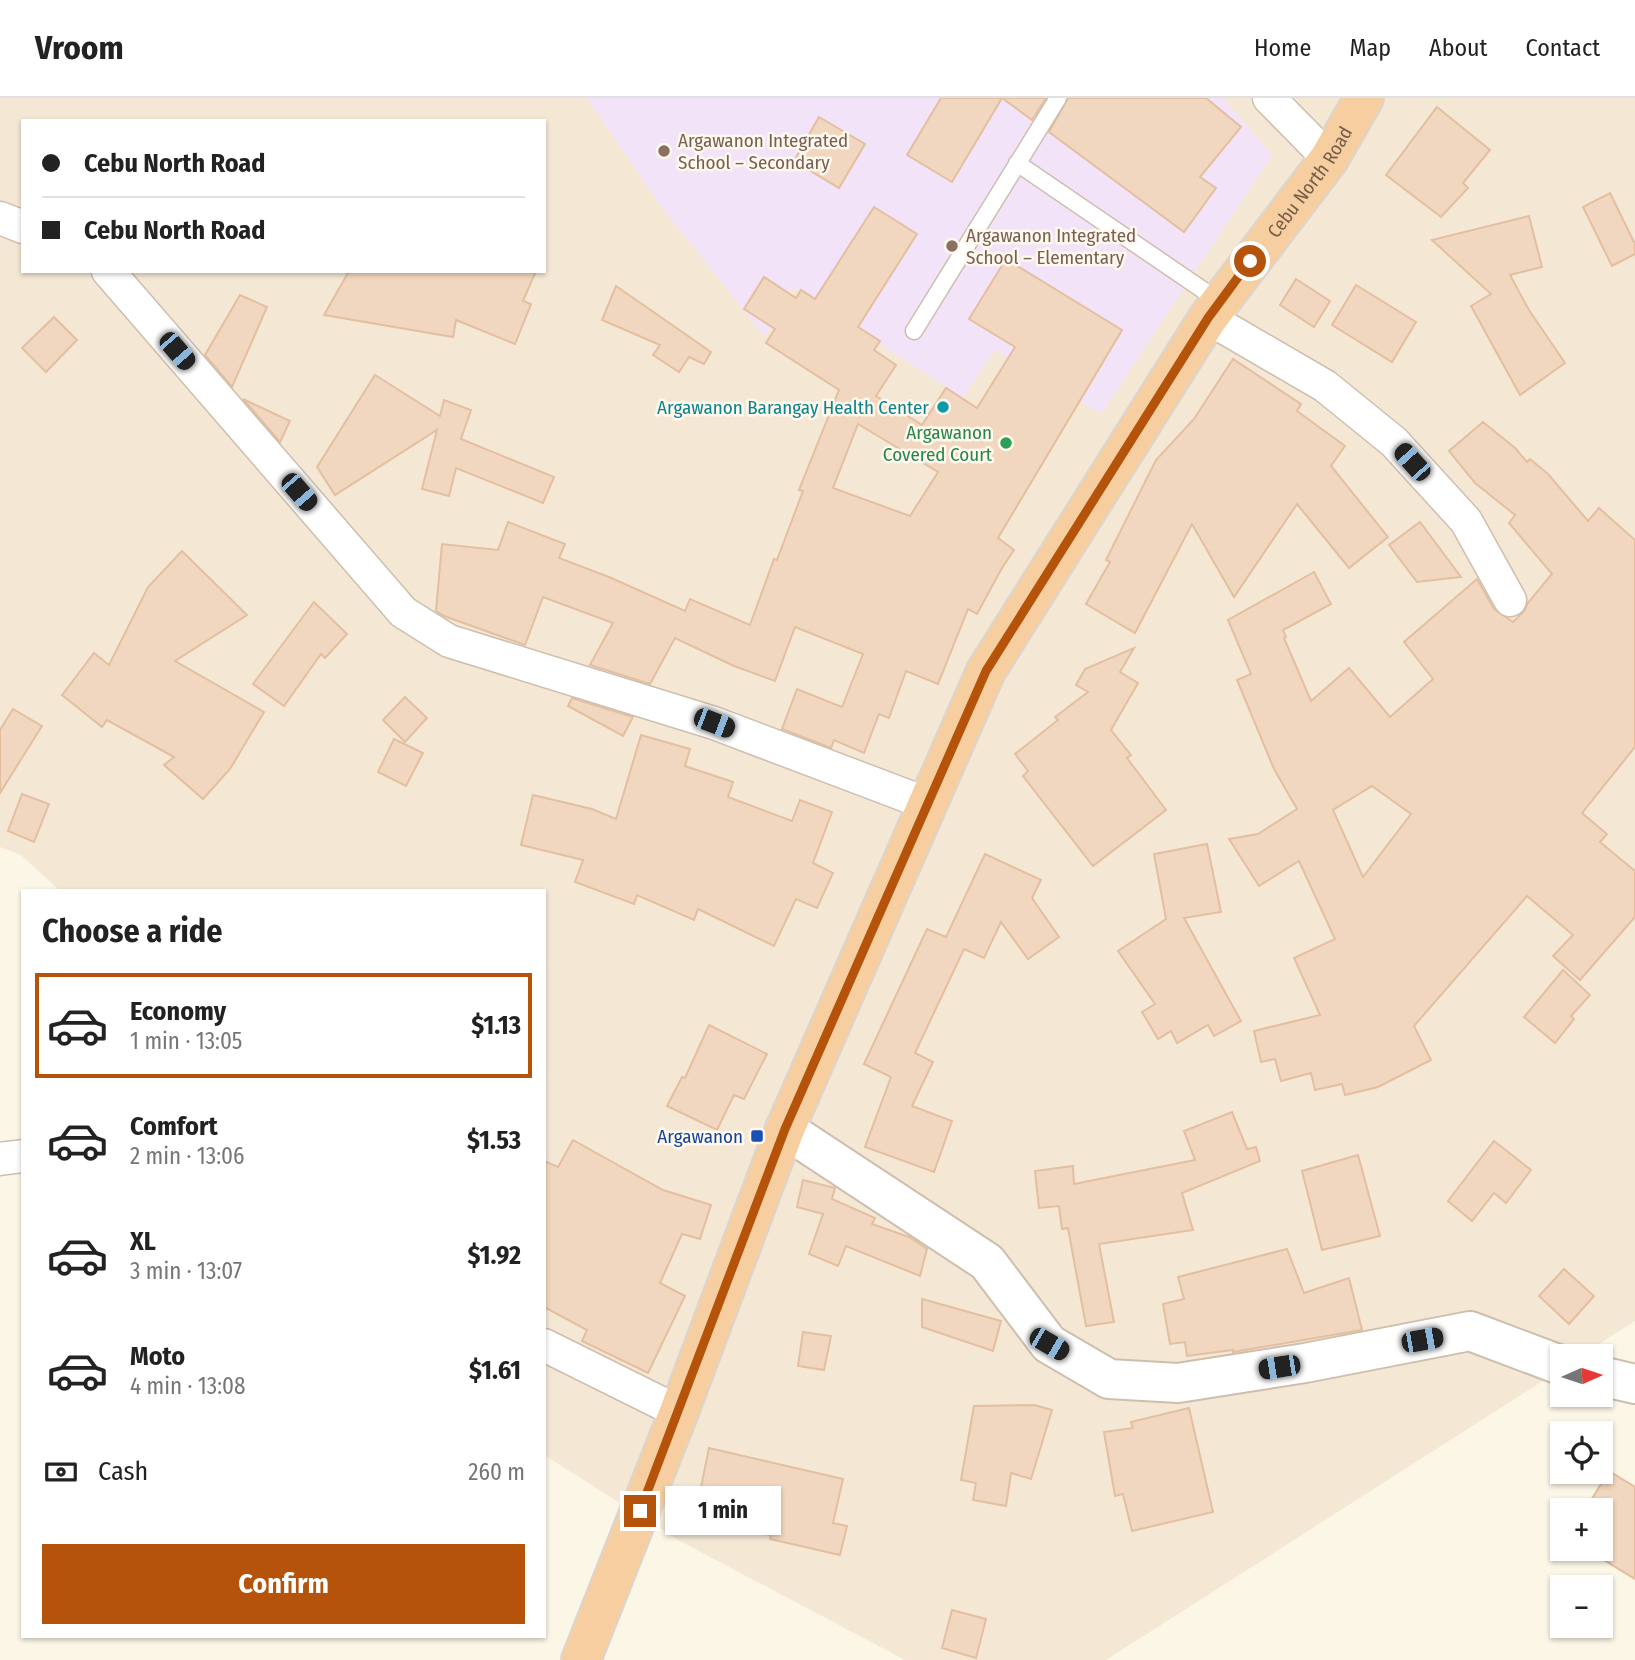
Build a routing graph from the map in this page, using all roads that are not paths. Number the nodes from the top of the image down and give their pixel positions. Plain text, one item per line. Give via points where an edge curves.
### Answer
1 (1058, 98) edge
2 (1269, 98) edge
3 (1364, 98) edge
4 (1329, 159) junction
5 (1017, 163) junction
6 (0, 218) edge
7 (21, 226) edge
8 (110, 273) edge
9 (1213, 310) junction
10 (914, 331) dead end
11 (1510, 600) dead end
12 (928, 804) junction
13 (785, 1129) junction
14 (21, 1156) edge
15 (0, 1159) edge
16 (546, 1346) edge
17 (1550, 1361) edge
18 (1614, 1379) edge
19 (1635, 1384) edge
20 (679, 1412) junction
21 (581, 1660) edge

1 - 5 lane
2 - 4 street
3 - 4 highway, Cebu North Road
4 - 9 highway, Cebu North Road
5 - 9 lane
5 - 10 lane
6 - 7 street
8 - 12 street via 403,612 449,641 714,723
9 - 11 street via 1325,386 1394,442 1466,521
9 - 12 highway, Cebu North Road via 986,671
12 - 13 highway, Cebu North Road
13 - 17 street via 987,1262 1049,1344 1109,1379 1178,1383 1470,1331
13 - 20 highway, Cebu North Road
14 - 15 street
16 - 20 street
18 - 19 street
20 - 21 highway, Cebu North Road

